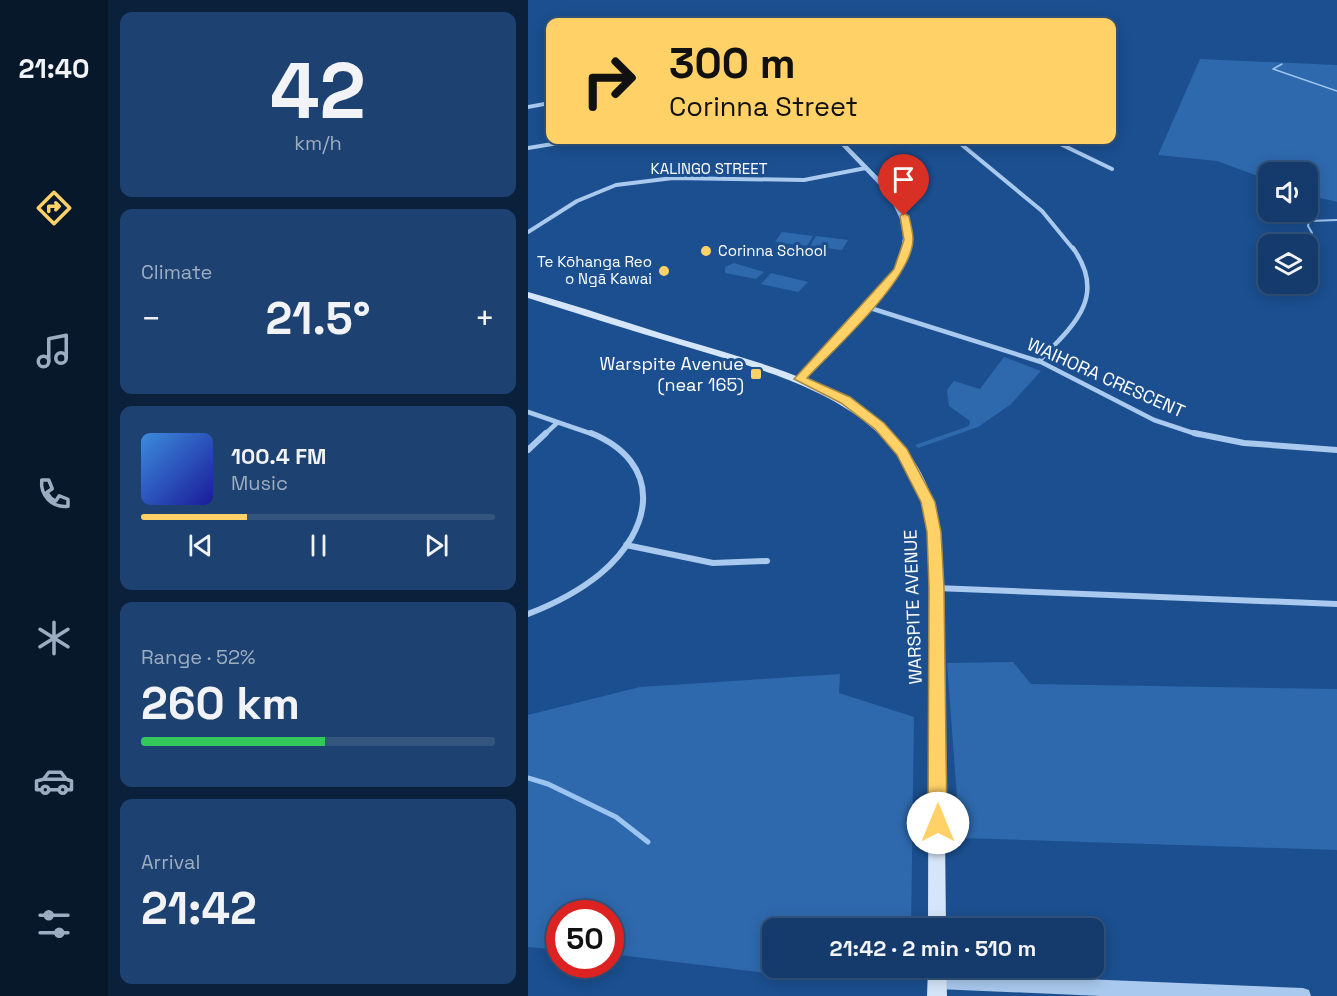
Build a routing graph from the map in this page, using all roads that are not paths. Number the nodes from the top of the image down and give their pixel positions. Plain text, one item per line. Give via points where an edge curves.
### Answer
1 (546, 104) edge
2 (528, 107) edge
3 (552, 144) edge
4 (843, 144) edge
5 (961, 144) edge
6 (1060, 144) edge
7 (528, 148) edge
8 (866, 168) junction
9 (1112, 169) dead end
10 (528, 232) edge
11 (528, 295) edge
12 (867, 307) junction
13 (1039, 361) junction
14 (800, 379) junction
15 (528, 412) edge
16 (557, 423) junction
17 (528, 450) edge
18 (1337, 450) edge
19 (626, 545) junction
20 (767, 561) dead end
21 (936, 588) junction
22 (1337, 604) edge
23 (528, 614) edge
24 (937, 918) edge
25 (937, 982) edge
26 (1209, 994) edge
27 (1303, 996) edge

1 - 2 street
3 - 7 street
4 - 8 street
5 - 13 street via 1061,231 1077,250 1089,275 1087,300 1072,327
6 - 9 street
8 - 10 street, KALINGO STREET via 804,180 673,178 616,185 577,201
8 - 12 street via 900,208 909,240 899,269
11 - 14 main road, WARSPITE AVENUE
12 - 13 street, WAIHORA CRESCENT
12 - 14 street
13 - 18 street, WAIHORA CRESCENT via 1154,419 1189,432 1261,446
14 - 21 main road, WARSPITE AVENUE via 859,409 902,452 928,502 934,532
15 - 16 street
16 - 17 street
16 - 19 street via 617,447 638,468 644,494 642,509
19 - 20 street via 716,564
19 - 23 street via 587,583
21 - 22 street
21 - 24 main road, WARSPITE AVENUE
25 - 26 street
26 - 27 street

